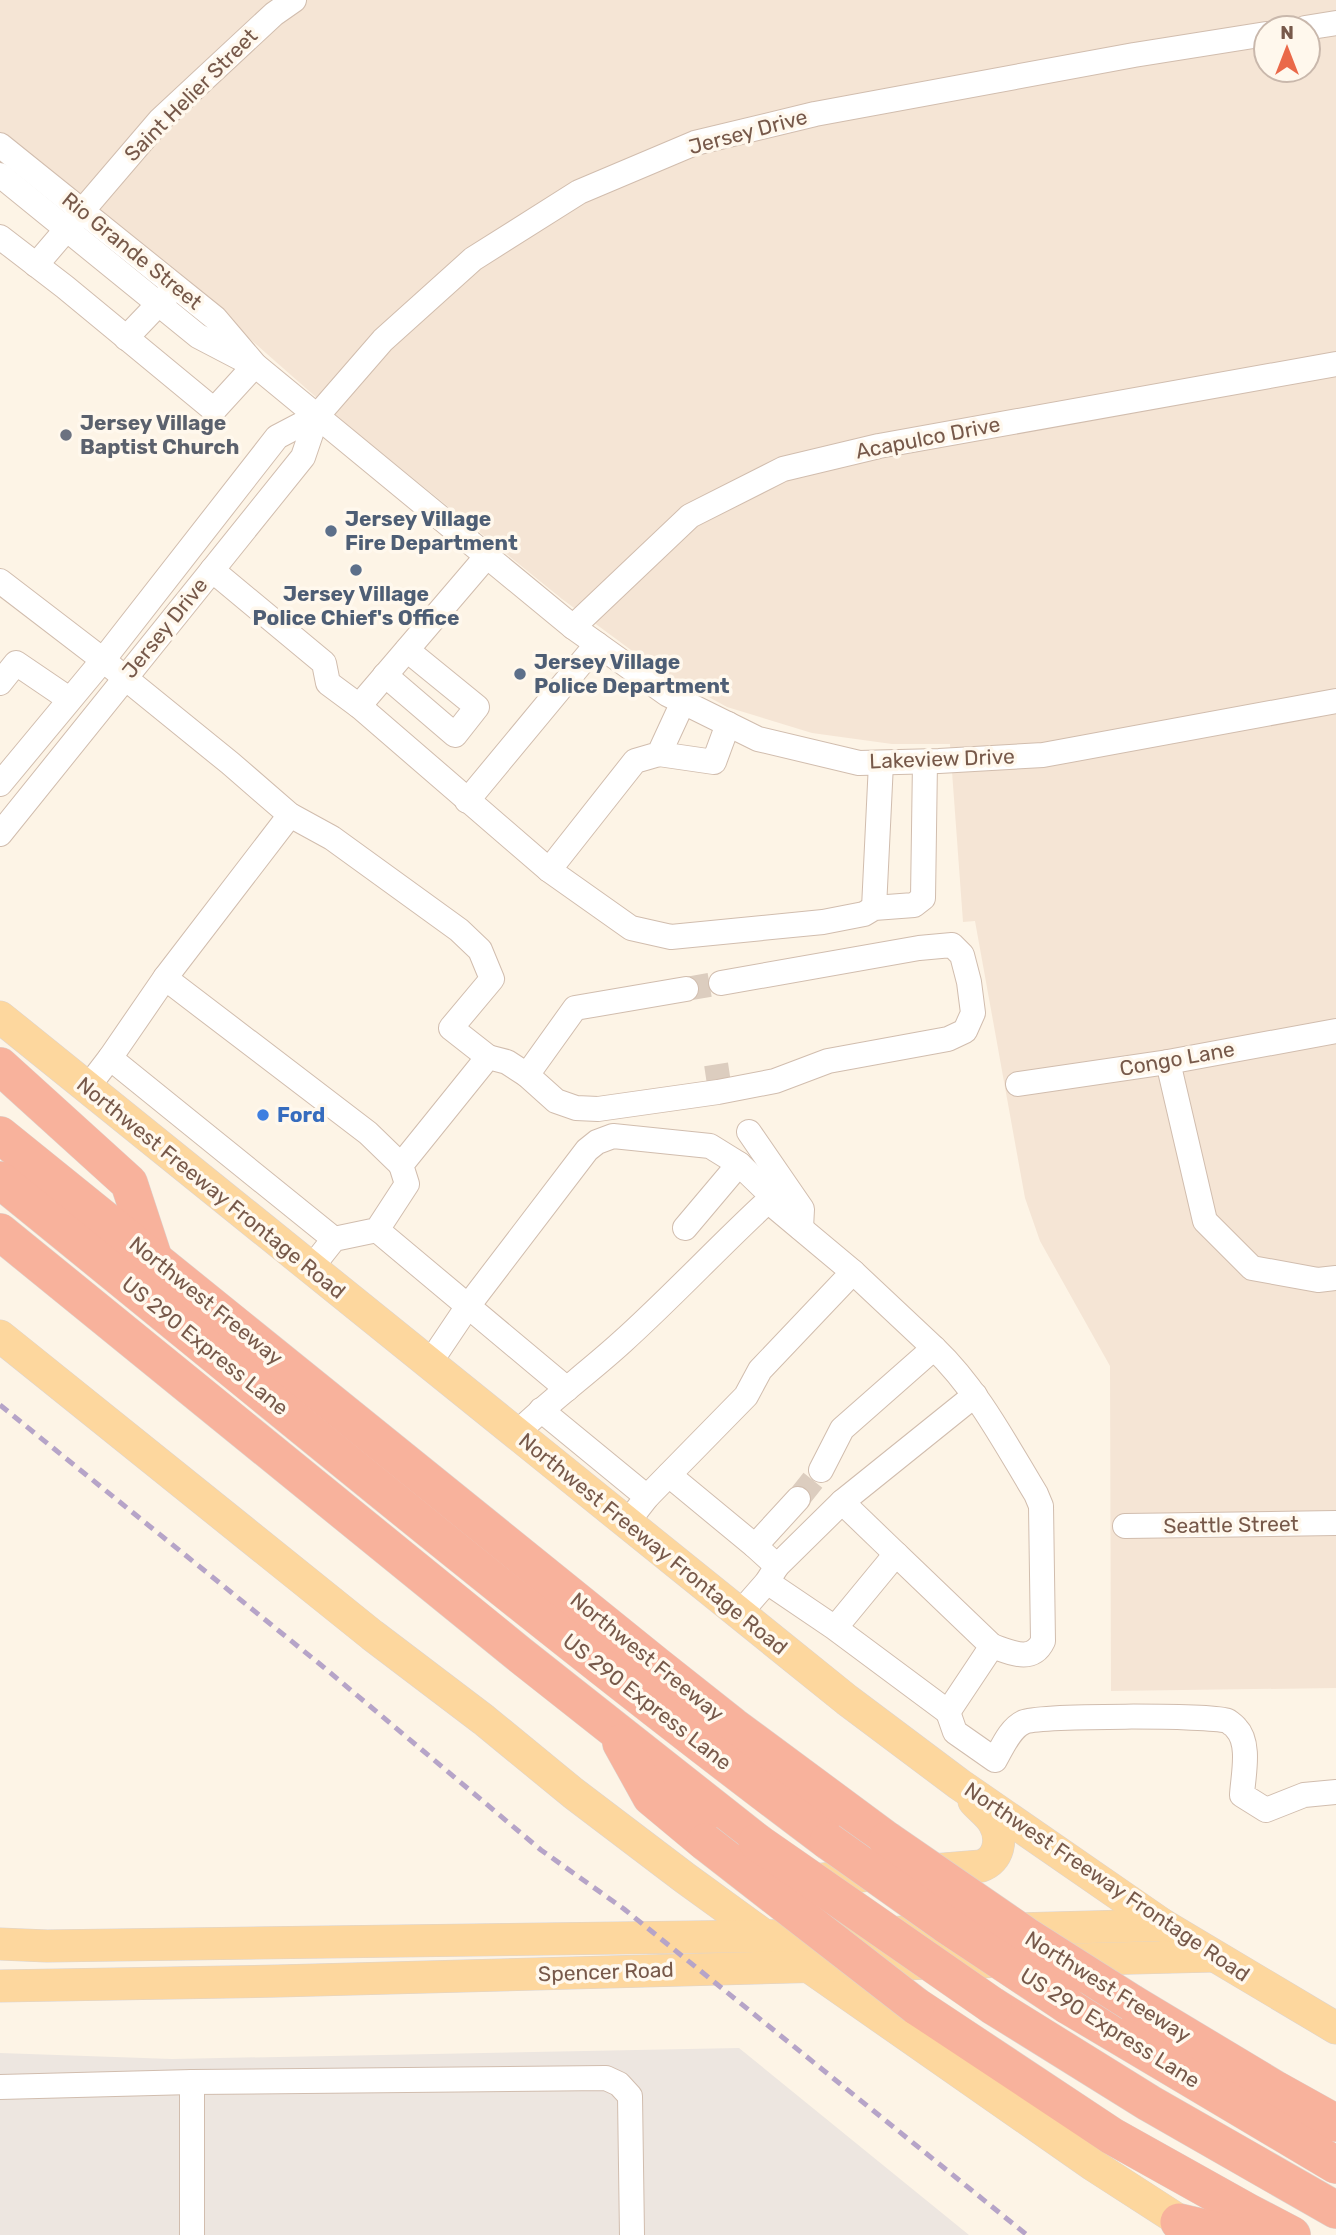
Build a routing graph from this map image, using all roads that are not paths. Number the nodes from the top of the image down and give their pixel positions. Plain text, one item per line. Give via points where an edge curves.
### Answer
1 (294, 0) edge
2 (1252, 36) edge
3 (0, 145) edge
4 (0, 175) edge
5 (74, 220) junction
6 (0, 237) edge
7 (36, 265) junction
8 (167, 295) junction
9 (126, 338) junction
10 (1336, 364) edge
11 (255, 365) junction
12 (317, 416) junction
13 (487, 556) junction
14 (212, 570) junction
15 (0, 582) edge
16 (573, 627) junction
17 (597, 644) junction
18 (407, 650) junction
19 (8, 656) edge
20 (103, 660) junction
21 (385, 675) junction
22 (125, 677) junction
23 (0, 684) edge
24 (69, 699) junction
25 (1336, 701) edge
26 (683, 702) junction
27 (359, 706) junction
28 (728, 724) junction
29 (659, 754) junction
30 (881, 762) junction
31 (925, 762) junction
32 (0, 784) edge
33 (467, 801) junction
34 (289, 815) junction
35 (0, 834) edge
36 (549, 870) junction
37 (874, 908) junction
38 (165, 978) junction
39 (721, 983) tunnel mouth
40 (686, 989) tunnel mouth
41 (0, 1017) edge
42 (1336, 1031) edge
43 (488, 1057) junction
44 (110, 1058) junction
45 (828, 1061) junction
46 (1168, 1062) junction
47 (0, 1066) edge
48 (733, 1074) tunnel mouth
49 (527, 1075) junction
50 (706, 1078) tunnel mouth
51 (1018, 1084) dead end
52 (87, 1088) junction
53 (598, 1110) junction
54 (749, 1132) dead end
55 (0, 1135) edge
56 (739, 1164) junction
57 (401, 1165) junction
58 (0, 1180) edge
59 (768, 1201) junction
60 (685, 1228) dead end
61 (801, 1228) junction
62 (377, 1230) junction
63 (0, 1231) edge
64 (334, 1239) junction
65 (154, 1259) junction
66 (311, 1268) junction
67 (853, 1272) junction
68 (1336, 1278) edge
69 (468, 1306) junction
70 (0, 1336) edge
71 (934, 1348) junction
72 (429, 1364) junction
73 (567, 1389) junction
74 (975, 1395) junction
75 (541, 1410) junction
76 (516, 1434) junction
77 (821, 1471) tunnel mouth
78 (668, 1475) junction
79 (647, 1497) junction
80 (797, 1499) tunnel mouth
81 (842, 1502) junction
82 (626, 1524) junction
83 (1336, 1524) edge
84 (1125, 1526) dead end
85 (755, 1546) junction
86 (896, 1554) junction
87 (772, 1574) junction
88 (739, 1614) junction
89 (835, 1628) junction
90 (992, 1646) junction
91 (948, 1712) junction
92 (611, 1727) junction
93 (959, 1784) junction
94 (1336, 1792) edge
95 (573, 1793) junction
96 (685, 1878) junction
97 (1163, 1926) junction
98 (765, 1936) junction
99 (674, 1937) junction
100 (0, 1944) edge
101 (1212, 1956) junction
102 (808, 1966) junction
103 (0, 1986) edge
104 (1336, 2028) edge
105 (192, 2082) junction
106 (0, 2087) edge
107 (1336, 2123) edge
108 (1336, 2165) edge
109 (1336, 2210) edge
110 (1190, 2228) edge
111 (192, 2235) edge
112 (632, 2235) edge
113 (1235, 2235) edge
114 (1292, 2235) edge

1 - 5 street, Saint Helier Street via 160,120
2 - 12 street, Jersey Drive via 815,114 695,143 579,192 473,259 383,340
3 - 5 street, Rio Grande Street
4 - 5 street, Rio Grande Street
5 - 7 street, Saint Helier Street
5 - 8 street, Rio Grande Street
6 - 7 street
7 - 9 street
8 - 9 street
8 - 11 street, Rio Grande Street via 198,336
9 - 11 street via 214,410
10 - 16 street, Acapulco Drive via 879,446 783,469 690,516
11 - 12 street, Rio Grande Street
12 - 13 street, Lakeview Drive
12 - 14 street, Jersey Drive via 303,457
12 - 20 street, Jersey Drive via 277,437
13 - 16 street, Lakeview Drive
13 - 18 street
14 - 22 street, Jersey Drive
14 - 27 street via 324,663 328,683
15 - 20 street
16 - 17 street, Lakeview Drive
17 - 26 street, Lakeview Drive
17 - 33 street
18 - 21 street
18 - 21 street via 477,707 454,735
19 - 23 street
19 - 24 street
20 - 22 street
20 - 24 street, Jersey Drive
21 - 27 street
22 - 34 street
22 - 35 street, Jersey Drive
24 - 32 street, Jersey Drive
25 - 31 street, Lakeview Drive via 1043,755
26 - 28 street, Lakeview Drive
26 - 29 street
27 - 33 street
28 - 29 street via 714,762
28 - 30 street, Lakeview Drive via 758,739 859,763
29 - 36 street via 635,761
30 - 31 street, Lakeview Drive
30 - 37 street
31 - 37 street via 923,898 914,905
33 - 36 street
34 - 38 street
34 - 43 street via 378,870 480,950 492,979 452,1028
36 - 37 street via 631,928 671,937 823,922
38 - 44 street
38 - 57 street via 368,1133
39 - 45 street via 940,945 952,945 961,955 973,1013 965,1031 948,1039
40 - 49 street via 575,1008
41 - 52 main road, Northwest Freeway Frontage Road
42 - 46 street, Congo Lane
43 - 49 street
43 - 57 street
44 - 52 street
44 - 64 street
45 - 48 street
45 - 53 street via 775,1081
46 - 51 street, Congo Lane
46 - 68 street via 1205,1221 1252,1268 1318,1280
47 - 65 highway via 129,1183
49 - 53 street via 556,1101
50 - 53 street via 649,1088
52 - 66 main road, Northwest Freeway Frontage Road
54 - 61 street via 802,1209
55 - 65 highway, Northwest Freeway
56 - 59 street via 769,1193
56 - 60 street
56 - 69 street via 710,1146 613,1136 597,1142
57 - 62 street via 407,1184
58 - 108 highway, US 290 Express Lane, bridge via 604,1669 828,1841 1067,2005
59 - 61 street
59 - 73 street via 674,1294
61 - 67 street
62 - 64 street
62 - 69 street
63 - 92 highway
64 - 66 street
65 - 107 highway, Northwest Freeway, bridge via 723,1718 887,1840 1132,2003
66 - 72 main road, Northwest Freeway Frontage Road
67 - 71 street
67 - 78 street via 760,1370 746,1396
69 - 72 street
69 - 73 street
70 - 95 main road
71 - 74 street
71 - 77 street via 842,1429
72 - 76 main road, Northwest Freeway Frontage Road
73 - 75 street
74 - 81 street
74 - 90 street via 1041,1506 1043,1641 1029,1655
75 - 76 street
75 - 79 street
76 - 82 main road, Northwest Freeway Frontage Road
78 - 79 street
78 - 85 street
79 - 82 street
80 - 85 street
81 - 86 street
81 - 87 street
82 - 88 main road, Northwest Freeway Frontage Road
83 - 84 street, Seattle Street
85 - 87 street
86 - 89 street
86 - 90 street
87 - 88 street
87 - 89 street
88 - 93 main road, Northwest Freeway Frontage Road
89 - 91 street
90 - 91 street
91 - 94 street via 955,1732 995,1760 1013,1730 1024,1722 1172,1717 1227,1721 1236,1726 1244,1744 1242,1796 1266,1810 1304,1795
92 - 109 highway, bridge via 757,1842 993,2006 1149,2103
92 - 114 highway, bridge via 651,1797 916,2006 1112,2136
93 - 95 main road via 994,1823 997,1852 991,1863 756,1885 722,1876 681,1849
93 - 97 main road, Northwest Freeway Frontage Road
95 - 96 main road
96 - 98 main road
96 - 99 main road via 687,1918
97 - 98 main road, Spencer Road
97 - 101 main road, Northwest Freeway Frontage Road
98 - 99 main road, Spencer Road
98 - 102 main road
99 - 100 main road, Spencer Road
101 - 102 main road, Spencer Road
101 - 104 main road, Northwest Freeway Frontage Road
102 - 103 main road, Spencer Road
102 - 110 main road
105 - 106 street
105 - 111 street
105 - 112 street via 606,2078 630,2096
110 - 113 highway

